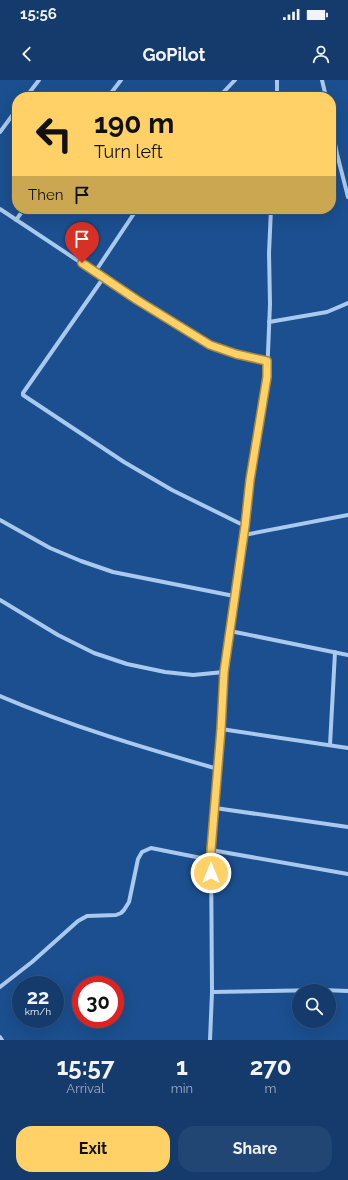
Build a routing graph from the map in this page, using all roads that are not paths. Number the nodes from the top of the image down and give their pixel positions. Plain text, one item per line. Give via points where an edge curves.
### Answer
1 (39, 80) edge
2 (121, 80) edge
3 (236, 80) edge
4 (277, 80) edge
5 (322, 80) edge
6 (30, 92) edge
7 (112, 92) edge
8 (224, 92) edge
9 (276, 92) edge
10 (325, 92) edge
11 (12, 116) edge
12 (0, 132) edge
13 (336, 149) edge
14 (348, 194) edge
15 (0, 210) edge
16 (20, 214) edge
17 (134, 214) edge
18 (271, 214) edge
19 (16, 220) junction
20 (95, 272) junction
21 (104, 277) junction
22 (348, 303) edge
23 (268, 322) junction
24 (267, 361) junction
25 (348, 515) edge
26 (0, 520) edge
27 (245, 526) junction
28 (244, 535) junction
29 (234, 596) junction
30 (0, 600) edge
31 (230, 631) junction
32 (335, 652) junction
33 (348, 655) edge
34 (224, 672) junction
35 (0, 696) edge
36 (221, 729) junction
37 (330, 745) junction
38 (348, 748) edge
39 (218, 769) junction
40 (214, 808) junction
41 (348, 827) edge
42 (211, 850) junction
43 (211, 860) junction
44 (348, 874) edge
45 (0, 987) edge
46 (348, 991) edge
47 (212, 992) junction
48 (0, 1037) edge
49 (2, 1040) edge
50 (210, 1040) edge

1 - 6 street
2 - 7 street
3 - 8 street
4 - 9 street
5 - 10 street
11 - 12 street
13 - 14 street
15 - 19 street
16 - 19 street
17 - 20 street
18 - 23 street
19 - 20 street
20 - 21 street
21 - 24 street via 210,345
21 - 27 street via 23,395 124,462 172,490
22 - 23 street via 327,312
23 - 24 street
24 - 27 street via 267,377
25 - 28 street
26 - 29 street via 50,548 113,572
27 - 28 street
28 - 29 street
29 - 31 street
30 - 34 street via 58,635 94,653 127,664 193,675
31 - 32 street
31 - 34 street
32 - 33 street
32 - 37 street
34 - 36 street
35 - 39 street via 114,738
36 - 37 street
36 - 39 street
37 - 38 street
39 - 40 street
40 - 41 street
40 - 42 street
42 - 43 street
42 - 44 street
43 - 45 street via 151,848 142,852 138,859 129,902 121,913 87,916
43 - 47 street
46 - 47 street
47 - 50 street
48 - 49 street

